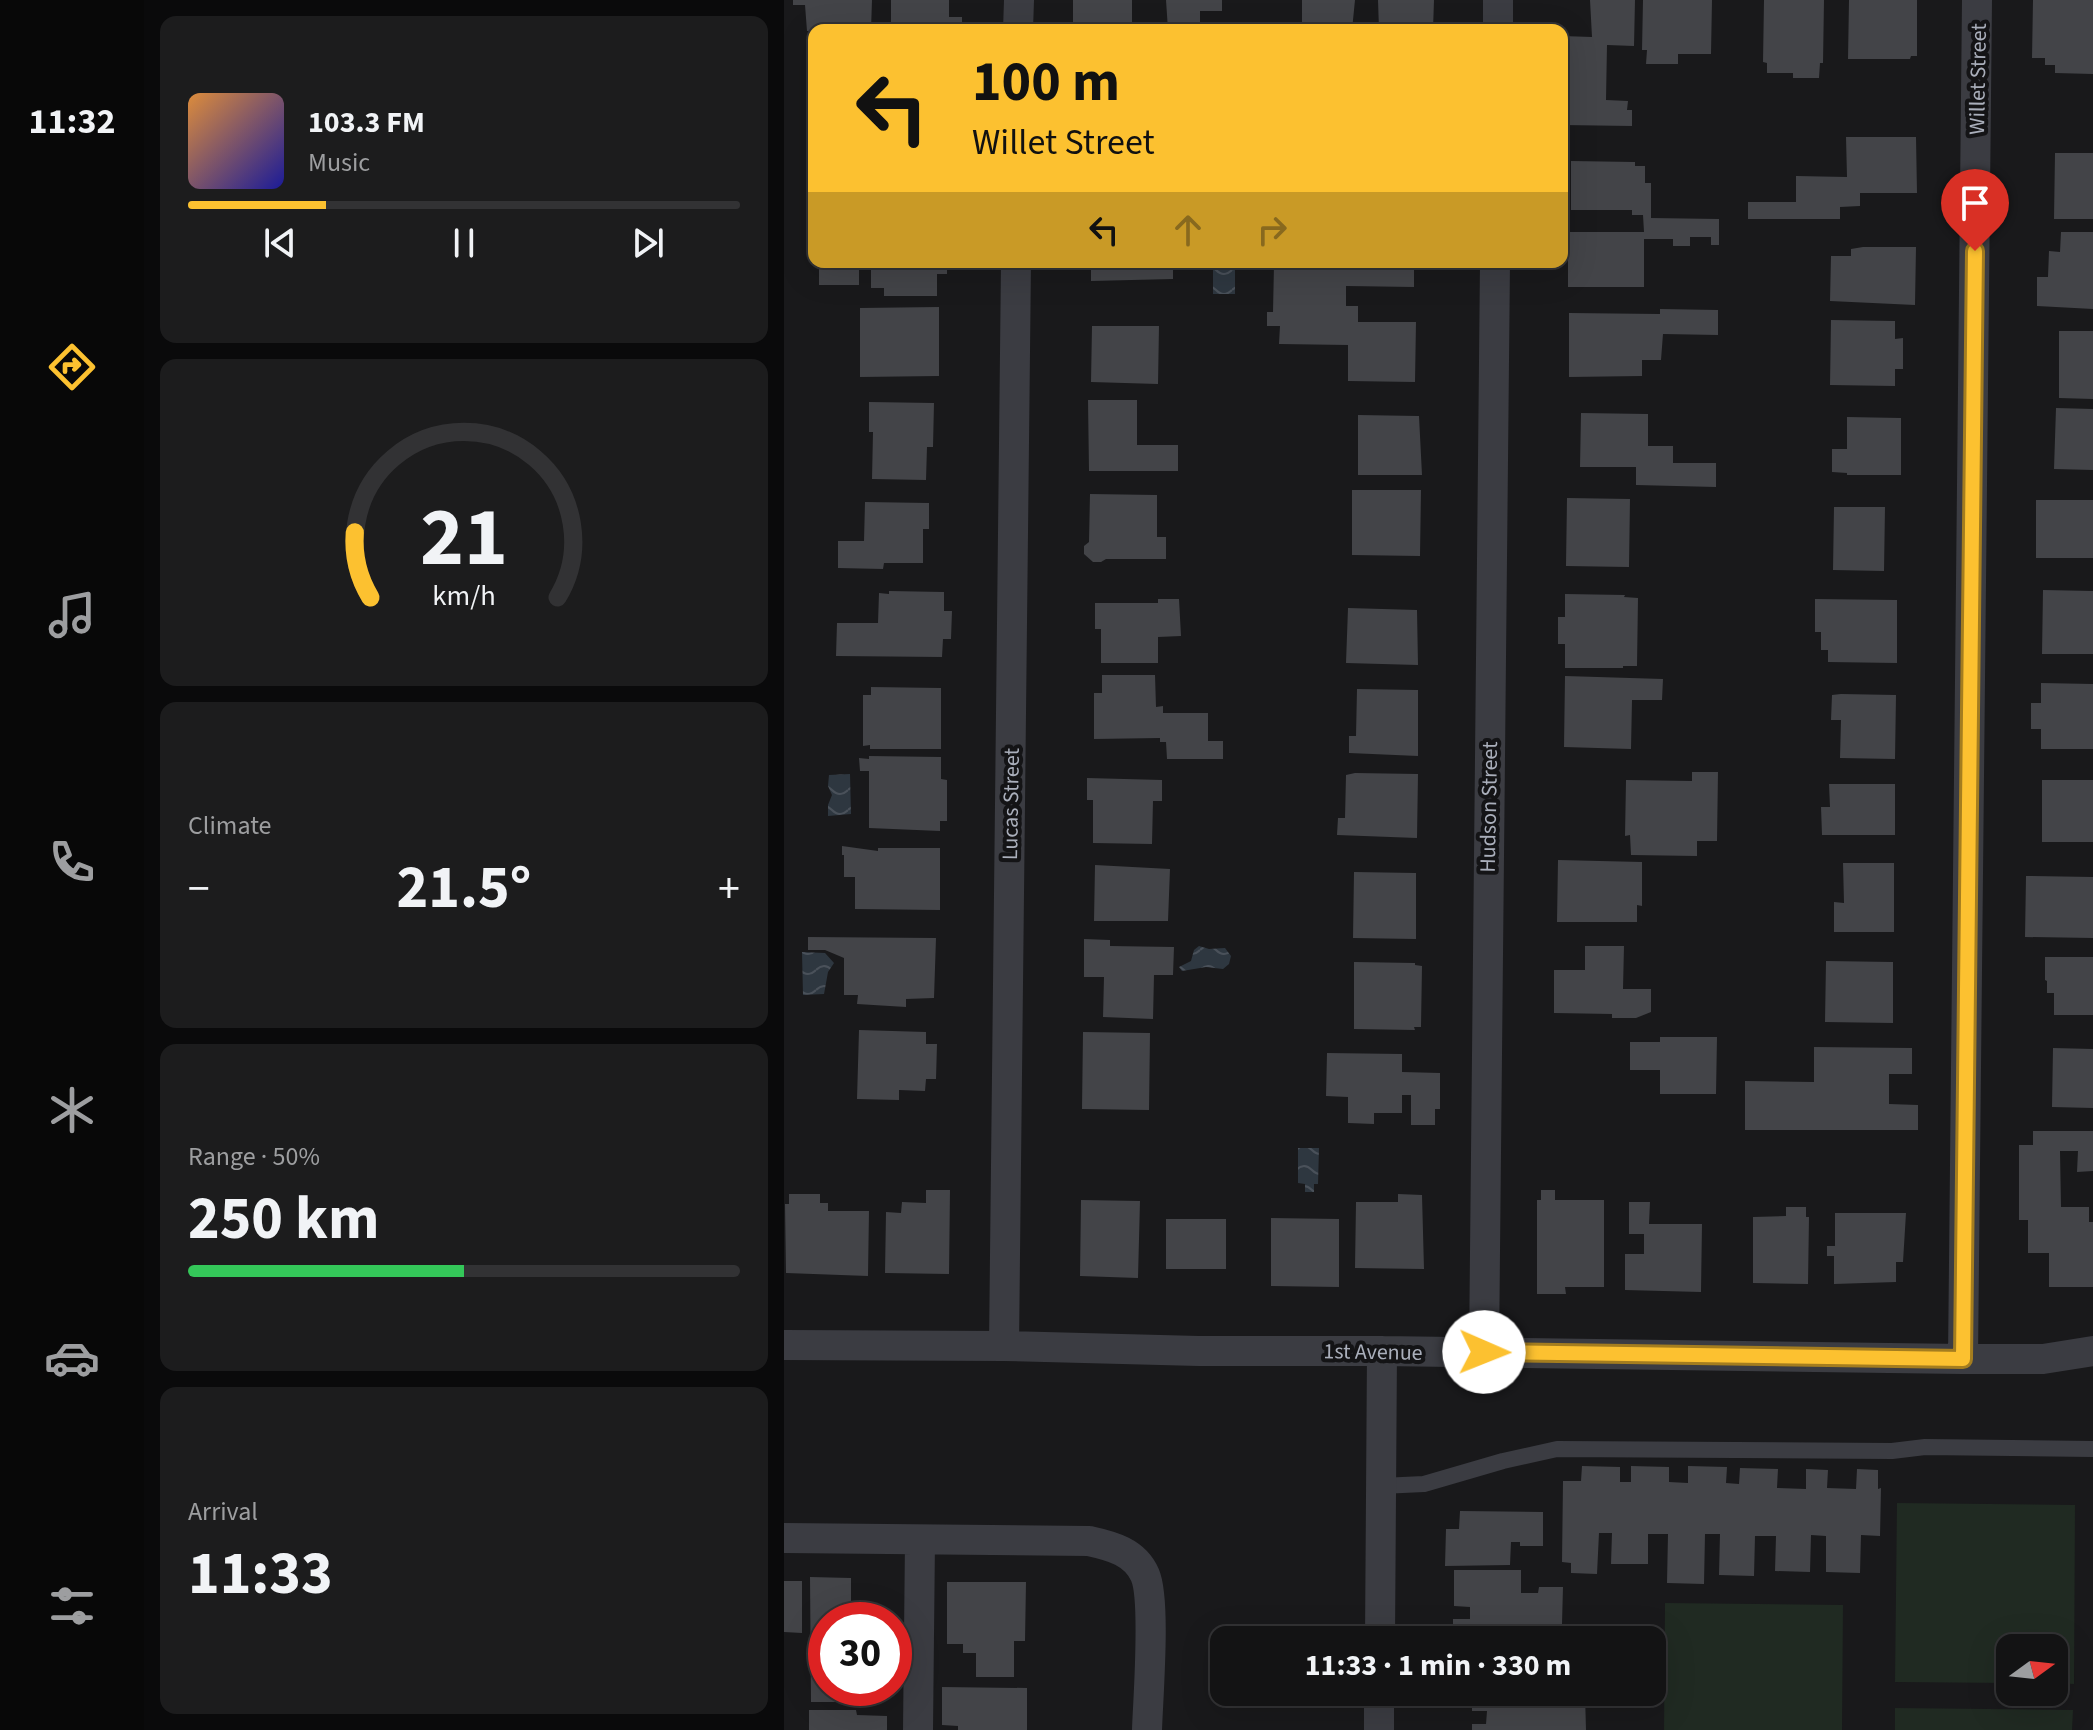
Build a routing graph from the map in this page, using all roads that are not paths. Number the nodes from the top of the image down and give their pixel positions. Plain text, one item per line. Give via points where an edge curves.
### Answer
1 (1019, 0) edge
2 (1498, 0) edge
3 (1977, 0) edge
4 (1018, 24) edge
5 (1498, 24) edge
6 (1016, 268) edge
7 (1495, 268) edge
8 (784, 1345) edge
9 (1004, 1346) junction
10 (1382, 1351) junction
11 (2093, 1351) edge
12 (1484, 1352) junction
13 (1963, 1359) junction
14 (2043, 1359) junction
15 (2093, 1366) edge
16 (2093, 1449) edge
17 (1381, 1486) junction
18 (784, 1538) edge
19 (920, 1540) junction
20 (1380, 1626) edge
21 (1379, 1706) edge
22 (918, 1730) edge
23 (1147, 1730) edge
24 (1379, 1730) edge

1 - 4 street
2 - 5 street
3 - 13 street, Willet Street
6 - 9 street, Lucas Street
7 - 12 street, Hudson Street
8 - 9 street, 1st Avenue
9 - 10 street, 1st Avenue
10 - 12 street, 1st Avenue
10 - 17 street
11 - 14 street
12 - 13 street, 1st Avenue
13 - 14 street, 1st Avenue
14 - 15 street
16 - 17 lane via 1557,1449 1424,1484
17 - 20 street
18 - 19 street
19 - 22 street
19 - 23 street via 1089,1541 1132,1557 1145,1576 1149,1602
21 - 24 street

